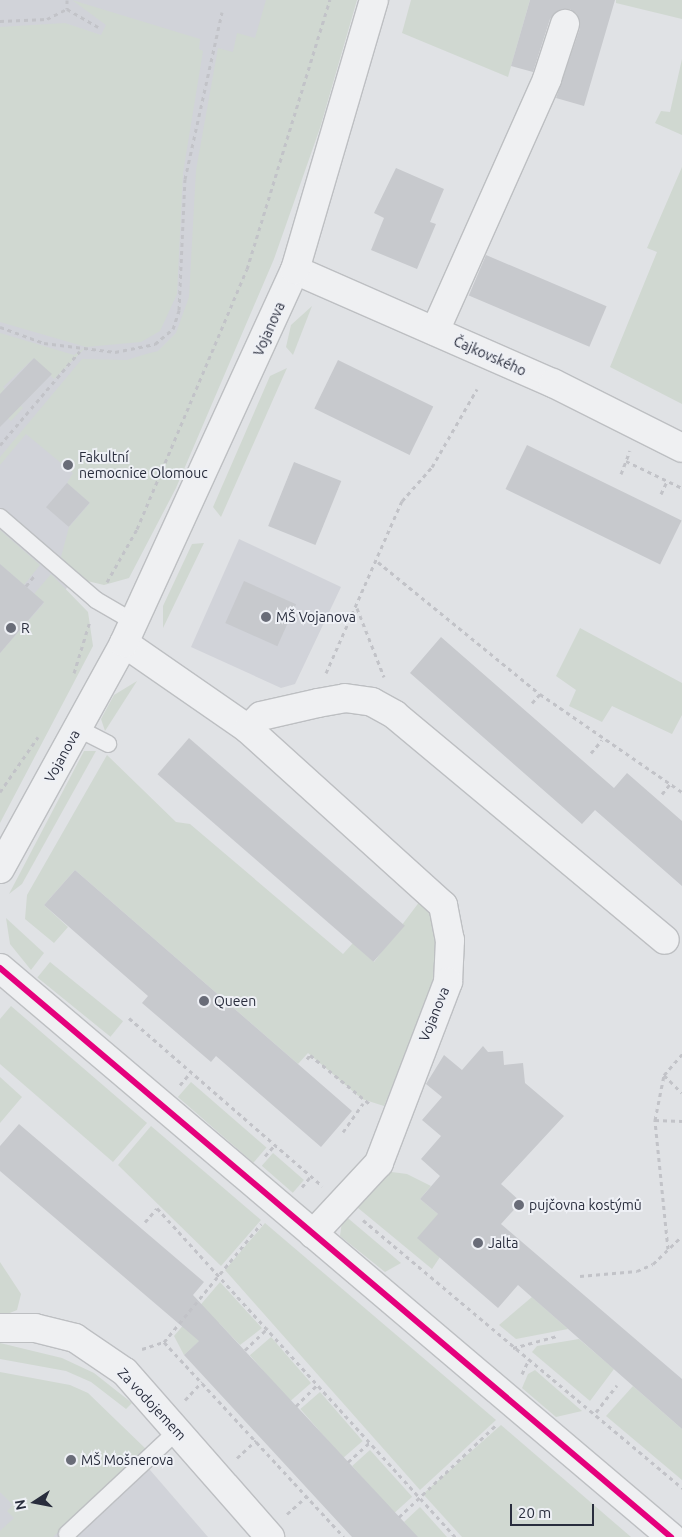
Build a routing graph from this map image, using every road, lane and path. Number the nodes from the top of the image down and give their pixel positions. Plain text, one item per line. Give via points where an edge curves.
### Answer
1 (67, 0) edge
2 (330, 0) edge
3 (374, 0) edge
4 (67, 9) junction
5 (222, 12) dead end
6 (0, 20) edge
7 (565, 24) dead end
8 (98, 27) dead end
9 (296, 270) junction
10 (0, 327) edge
11 (435, 331) junction
12 (81, 351) junction
13 (477, 389) dead end
14 (0, 445) edge
15 (682, 448) edge
16 (620, 474) dead end
17 (667, 481) junction
18 (682, 488) edge
19 (661, 494) dead end
20 (0, 517) edge
21 (378, 562) junction
22 (96, 600) junction
23 (357, 608) junction
24 (129, 632) junction
25 (72, 679) dead end
26 (322, 682) dead end
27 (388, 687) dead end
28 (540, 694) junction
29 (532, 703) dead end
30 (78, 728) junction
31 (43, 729) dead end
32 (248, 729) junction
33 (602, 740) junction
34 (108, 744) dead end
35 (591, 753) dead end
36 (670, 784) junction
37 (0, 792) edge
38 (682, 792) edge
39 (662, 794) dead end
40 (0, 869) edge
41 (665, 940) dead end
42 (0, 968) edge
43 (129, 1018) dead end
44 (682, 1054) edge
45 (307, 1059) dead end
46 (664, 1075) junction
47 (682, 1093) edge
48 (655, 1120) junction
49 (682, 1121) edge
50 (342, 1132) dead end
51 (311, 1176) dead end
52 (278, 1204) junction
53 (355, 1214) dead end
54 (144, 1222) dead end
55 (313, 1234) junction
56 (682, 1236) edge
57 (668, 1249) junction
58 (219, 1274) junction
59 (580, 1276) dead end
60 (0, 1328) edge
61 (268, 1328) junction
62 (557, 1336) dead end
63 (164, 1342) junction
64 (512, 1348) junction
65 (134, 1350) dead end
66 (245, 1350) dead end
67 (528, 1361) junction
68 (202, 1382) junction
69 (318, 1384) junction
70 (617, 1385) dead end
71 (512, 1400) junction
72 (296, 1406) dead end
73 (596, 1412) junction
74 (178, 1418) junction
75 (259, 1440) junction
76 (370, 1442) junction
77 (348, 1462) dead end
78 (232, 1463) dead end
79 (682, 1488) edge
80 (419, 1495) junction
81 (313, 1496) dead end
82 (308, 1498) junction
83 (400, 1517) dead end
84 (276, 1527) edge
85 (67, 1534) dead end
86 (344, 1537) edge
87 (455, 1537) edge
88 (672, 1537) edge

1 - 4 path
2 - 22 path via 247,269 137,529
3 - 9 street, Vojanova
4 - 6 path via 47,19
4 - 8 path
5 - 12 path via 185,179 179,310 173,329 155,344 135,350
7 - 11 street via 547,79
9 - 11 street, Čajkovského
9 - 24 street, Vojanova
10 - 12 path
11 - 15 street, Čajkovského via 554,383
12 - 14 path
13 - 21 path via 432,467 402,502
16 - 17 path via 626,461
17 - 18 path
17 - 19 path
20 - 22 lane
21 - 23 path
21 - 28 path
22 - 24 lane
22 - 25 path
23 - 26 path
23 - 27 path
24 - 30 street, Vojanova
24 - 32 street, Vojanova
28 - 29 path
28 - 33 path
30 - 34 lane
30 - 40 street, Vojanova
31 - 37 path
32 - 41 street via 261,716 318,702 345,698 372,702 395,715
32 - 55 street, Vojanova via 437,895 450,940 448,982 379,1162
33 - 35 path
33 - 36 path
36 - 38 path
36 - 39 path
42 - 52 street
43 - 51 path
44 - 46 path
45 - 50 path via 310,1055 363,1103
46 - 47 path
46 - 48 path
48 - 49 path
48 - 57 path
52 - 55 street
52 - 58 path
53 - 64 path
54 - 58 path via 157,1208
55 - 71 street
56 - 57 path
57 - 59 path via 653,1264 637,1271
58 - 61 path
58 - 63 path
60 - 74 street, Za vodojemem via 35,1328 75,1338 125,1372
61 - 66 path
61 - 69 path
62 - 64 path
63 - 65 path
63 - 68 path
64 - 67 path
67 - 71 path
67 - 73 path
68 - 74 path
68 - 75 path
69 - 72 path
69 - 76 path
70 - 73 path
71 - 80 path via 498,1423
71 - 88 street
73 - 79 path
74 - 84 street, Za vodojemem
74 - 85 lane
75 - 78 path
75 - 82 path
76 - 77 path
76 - 80 path
80 - 83 path
80 - 87 path
81 - 82 path
82 - 84 path
82 - 86 path

